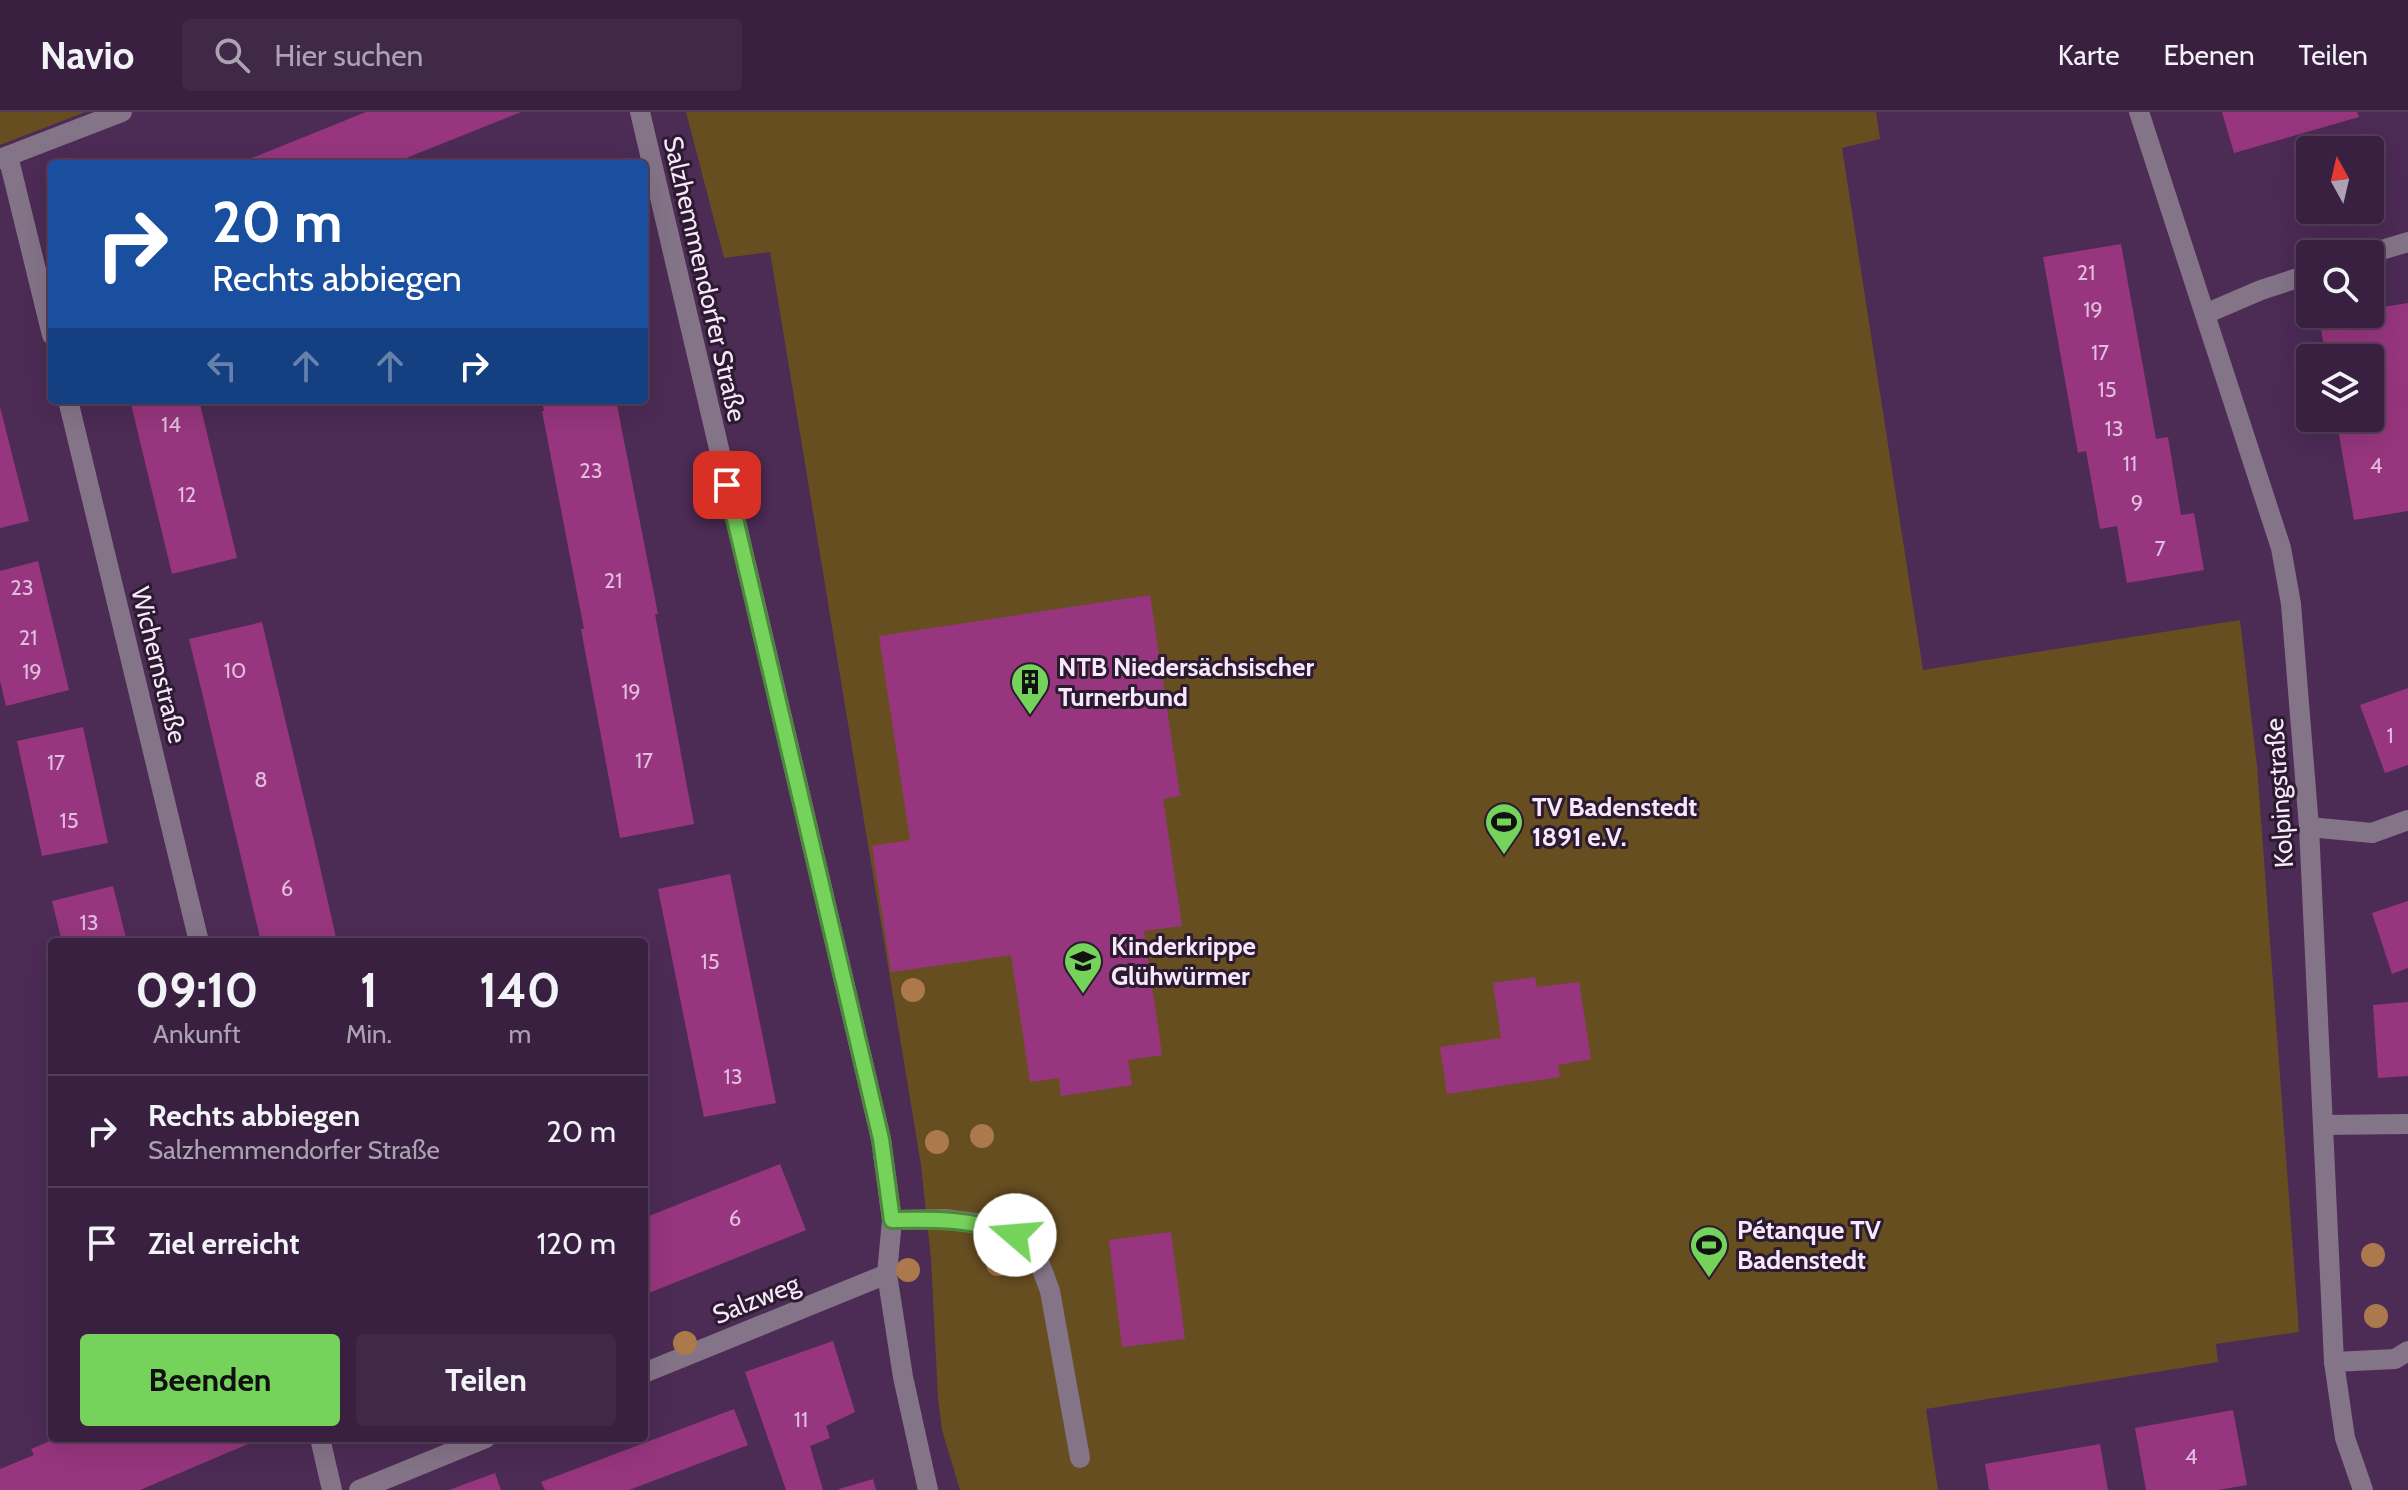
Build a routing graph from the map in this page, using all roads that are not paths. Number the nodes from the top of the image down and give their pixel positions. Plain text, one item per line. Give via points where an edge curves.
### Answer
1 (122, 112) edge
2 (640, 112) edge
3 (2139, 112) edge
4 (4, 158) edge
5 (2408, 242) edge
6 (2384, 249) edge
7 (2296, 279) edge
8 (2205, 314) junction
9 (48, 320) edge
10 (69, 404) edge
11 (2408, 820) edge
12 (2309, 827) junction
13 (198, 938) edge
14 (2408, 1124) edge
15 (2323, 1125) junction
16 (892, 1220) junction
17 (887, 1274) junction
18 (2408, 1351) edge
19 (2334, 1362) junction
20 (648, 1371) edge
21 (321, 1442) edge
22 (476, 1442) edge
23 (1080, 1458) dead end
24 (332, 1490) edge
25 (359, 1490) edge
26 (928, 1490) edge
27 (2363, 1490) edge

1 - 4 street
2 - 16 street, Salzhemmendorfer Straße via 881,1139
3 - 8 street, Kolpingstraße
4 - 9 street
5 - 6 street
7 - 8 street
8 - 12 street, Kolpingstraße via 2281,548 2291,604
10 - 13 street, Wichernstraße
11 - 12 street via 2372,833
12 - 15 street, Kolpingstraße
14 - 15 street
15 - 19 street, Kolpingstraße
16 - 17 street, Salzhemmendorfer Straße
16 - 23 street via 990,1225 1015,1235 1037,1256 1050,1291
17 - 20 street, Salzweg
17 - 26 street, Salzhemmendorfer Straße
18 - 19 street via 2395,1359
19 - 27 street, Kolpingstraße via 2345,1438
21 - 24 street
22 - 25 street

